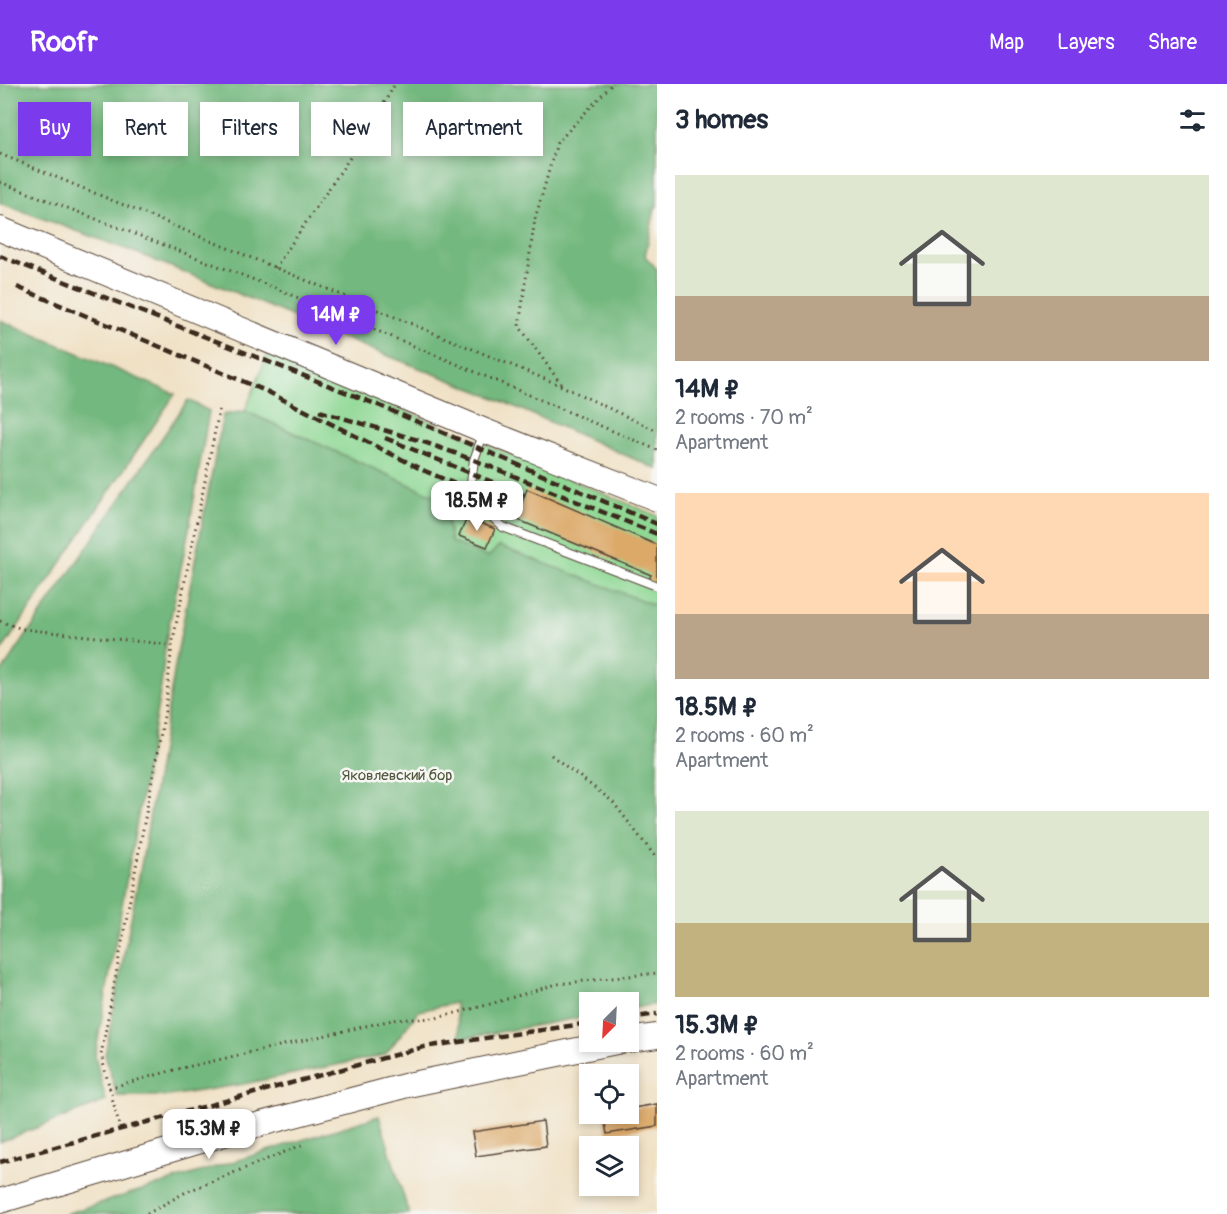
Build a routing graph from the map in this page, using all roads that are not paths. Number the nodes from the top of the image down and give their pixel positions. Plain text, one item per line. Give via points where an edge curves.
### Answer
1 (0, 230) edge
2 (485, 431) junction
3 (657, 499) edge
4 (657, 586) edge
5 (657, 1036) edge
6 (639, 1038) edge
7 (579, 1050) edge
8 (0, 1201) edge

1 - 2 street
2 - 3 street
2 - 4 lane via 474,460 470,490 474,500 503,527
5 - 6 street
7 - 8 street via 408,1085 224,1134

